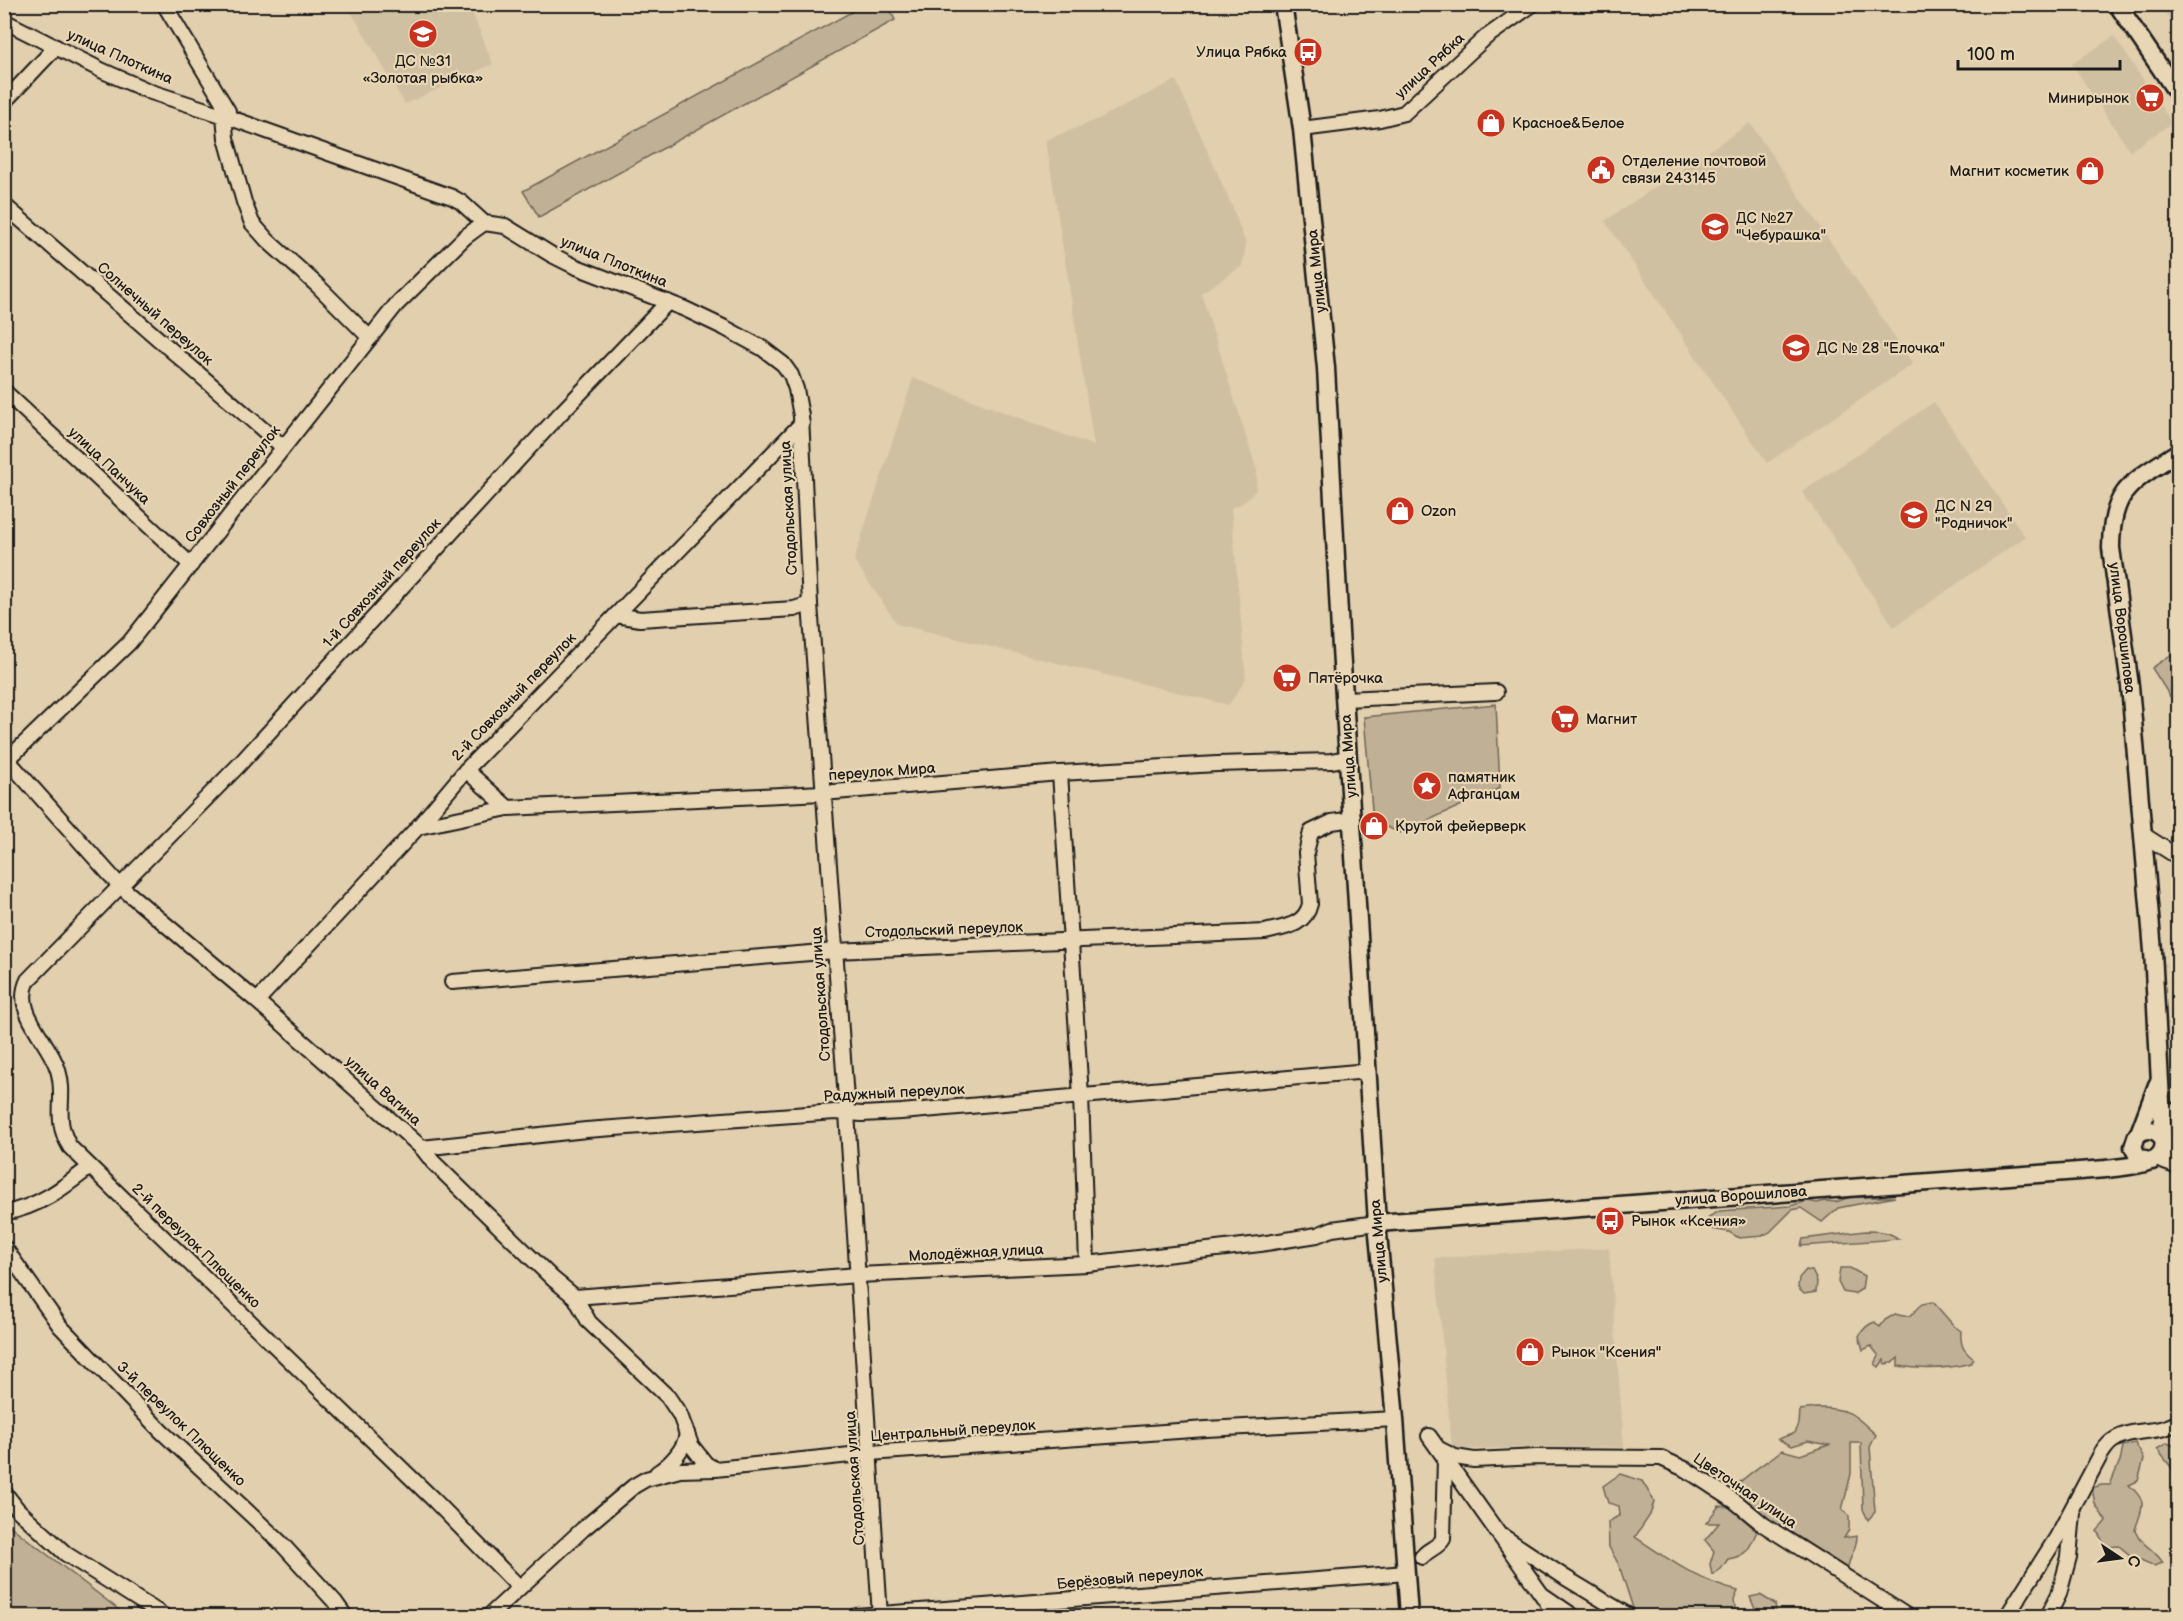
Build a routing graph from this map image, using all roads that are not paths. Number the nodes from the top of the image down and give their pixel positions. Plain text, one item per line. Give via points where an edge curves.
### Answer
1 (164, 4) edge
2 (1283, 4) edge
3 (1533, 4) edge
4 (2117, 4) edge
5 (4, 21) edge
6 (56, 47) junction
7 (2178, 94) edge
8 (4, 102) edge
9 (224, 110) junction
10 (1302, 129) junction
11 (4, 205) edge
12 (484, 223) junction
13 (668, 302) junction
14 (370, 338) junction
15 (788, 370) joint
16 (4, 391) edge
17 (802, 423) junction
18 (283, 447) junction
19 (2178, 452) edge
20 (191, 565) junction
21 (810, 604) junction
22 (616, 615) junction
23 (1497, 692) dead end
24 (1345, 699) junction
25 (1349, 758) junction
26 (6, 759) edge
27 (466, 770) junction
28 (1060, 773) junction
29 (823, 793) junction
30 (508, 808) junction
31 (1353, 819) junction
32 (418, 827) junction
33 (2142, 834) junction
34 (2178, 857) edge
35 (120, 887) junction
36 (1072, 941) junction
37 (835, 951) junction
38 (452, 982) dead end
39 (257, 1001) junction
40 (1368, 1071) junction
41 (2159, 1079) junction
42 (1081, 1096) junction
43 (2161, 1110) junction
44 (2178, 1111) edge
45 (847, 1113) junction
46 (2136, 1138) junction
47 (2164, 1141) junction
48 (422, 1148) junction
49 (2178, 1156) edge
50 (2154, 1160) junction
51 (90, 1167) junction
52 (2178, 1167) edge
53 (2106, 1169) junction
54 (4, 1213) edge
55 (1377, 1223) junction
56 (4, 1247) edge
57 (1087, 1264) junction
58 (858, 1275) junction
59 (575, 1297) junction
60 (1395, 1419) junction
61 (2178, 1422) edge
62 (2178, 1428) edge
63 (2163, 1430) junction
64 (687, 1433) junction
65 (1430, 1437) dead end
66 (870, 1453) junction
67 (1442, 1453) junction
68 (715, 1469) junction
69 (646, 1479) junction
70 (4, 1492) edge
71 (2075, 1502) junction
72 (1495, 1530) junction
73 (1422, 1557) dead end
74 (1406, 1573) junction
75 (519, 1587) junction
76 (1540, 1593) junction
77 (880, 1616) edge
78 (164, 1617) edge
79 (345, 1617) edge
80 (489, 1617) edge
81 (856, 1617) edge
82 (1409, 1617) edge
83 (1552, 1617) edge
84 (1573, 1617) edge
85 (1629, 1617) edge
86 (1907, 1617) edge
87 (2007, 1617) edge
88 (2048, 1617) edge

1 - 9 street
2 - 10 main road, улица Мира
3 - 10 street, улица Рябка via 1485,38 1404,113
4 - 7 main road
5 - 6 street, улица Плоткина
6 - 8 street
6 - 9 street, улица Плоткина via 151,92
9 - 12 street, улица Плоткина via 250,125 452,197
9 - 14 street via 226,138 252,223
10 - 24 main road, улица Мира via 1326,368
11 - 18 street, Солнечный переулок
12 - 13 street, улица Плоткина via 506,226 574,266
12 - 14 street, Совхозный переулок via 417,282
13 - 15 street, улица Плоткина via 749,340
13 - 35 street, 1-й Совхозный переулок via 544,430 238,766
14 - 18 street, Совхозный переулок
15 - 17 street, Стодольская улица
16 - 20 street, улица Панчука
17 - 21 street, Стодольская улица
17 - 22 street, 2-й Совхозный переулок
18 - 20 street, Совхозный переулок
19 - 33 main road, улица Ворошилова via 2121,496 2111,530 2130,686
20 - 26 street, Совхозный переулок via 129,643
21 - 22 street via 794,609 640,620
21 - 29 street, Стодольская улица
22 - 27 street, 2-й Совхозный переулок
23 - 24 street
24 - 25 main road, улица Мира
25 - 28 street, переулок Мира
25 - 31 main road, улица Мира
26 - 35 street, улица Вагина
27 - 30 street
27 - 32 street, 2-й Совхозный переулок
28 - 29 street, переулок Мира
28 - 36 street
29 - 30 street, переулок Мира
29 - 37 street, Стодольская улица
30 - 32 street, переулок Мира
31 - 36 street, Стодольский переулок via 1332,822 1311,832 1306,853 1310,904 1304,918 1287,926 1265,932
31 - 40 main road, улица Мира
32 - 39 street, 2-й Совхозный переулок
33 - 34 street
33 - 41 main road, улица Ворошилова
35 - 39 street, улица Вагина
35 - 51 street, 2-й переулок Плющенко via 28,980 24,992 26,1012 51,1051 58,1070 62,1134
36 - 37 street, Стодольский переулок
36 - 42 street
37 - 38 street, Стодольский переулок
37 - 45 street, Стодольская улица
39 - 48 street, улица Вагина
40 - 42 street, Радужный переулок
40 - 55 main road, улица Мира
41 - 43 main road, улица Ворошилова
41 - 46 main road, улица Ворошилова
42 - 45 street, Радужный переулок
42 - 57 street
43 - 44 street
43 - 47 main road, улица Ворошилова
45 - 48 street, Радужный переулок via 586,1130
45 - 58 street, Стодольская улица
46 - 47 main road via 2145,1130 2155,1131
46 - 50 main road via 2134,1151 2138,1157
46 - 53 main road, улица Ворошилова
47 - 49 street
47 - 50 main road via 2162,1154
48 - 59 street, улица Вагина
50 - 52 street
50 - 53 main road, улица Ворошилова
51 - 54 street via 39,1203
51 - 75 street, 2-й переулок Плющенко via 427,1492
53 - 55 main road, улица Ворошилова
55 - 57 street, Молодёжная улица via 1260,1244
55 - 60 main road, улица Мира
56 - 79 street, 3-й переулок Плющенко via 60,1326 161,1431 280,1542
57 - 58 street, Молодёжная улица
58 - 59 street, Молодёжная улица
58 - 66 street, Стодольская улица
59 - 64 street, улица Вагина via 589,1322 668,1397
60 - 66 street, Центральный переулок
60 - 74 main road, улица Мира
61 - 63 street
62 - 63 street
63 - 71 street via 2114,1440 2101,1454
64 - 68 street, улица Вагина via 698,1455
64 - 69 street via 686,1441 670,1463
65 - 67 street
66 - 68 street, Центральный переулок
66 - 77 street, Стодольская улица
67 - 72 street
67 - 73 street via 1443,1539
67 - 86 street, Цветочная улица via 1474,1460 1661,1458 1687,1470
68 - 69 street, Центральный переулок via 680,1470
69 - 75 street, Центральный переулок
70 - 78 street via 66,1554
71 - 87 street
71 - 88 street via 2069,1557
72 - 76 street
72 - 85 street
74 - 77 street, Берёзовый переулок
74 - 82 main road, улица Мира
75 - 80 street, Центральный переулок
76 - 83 street
76 - 84 street
77 - 81 street, Берёзовый переулок

